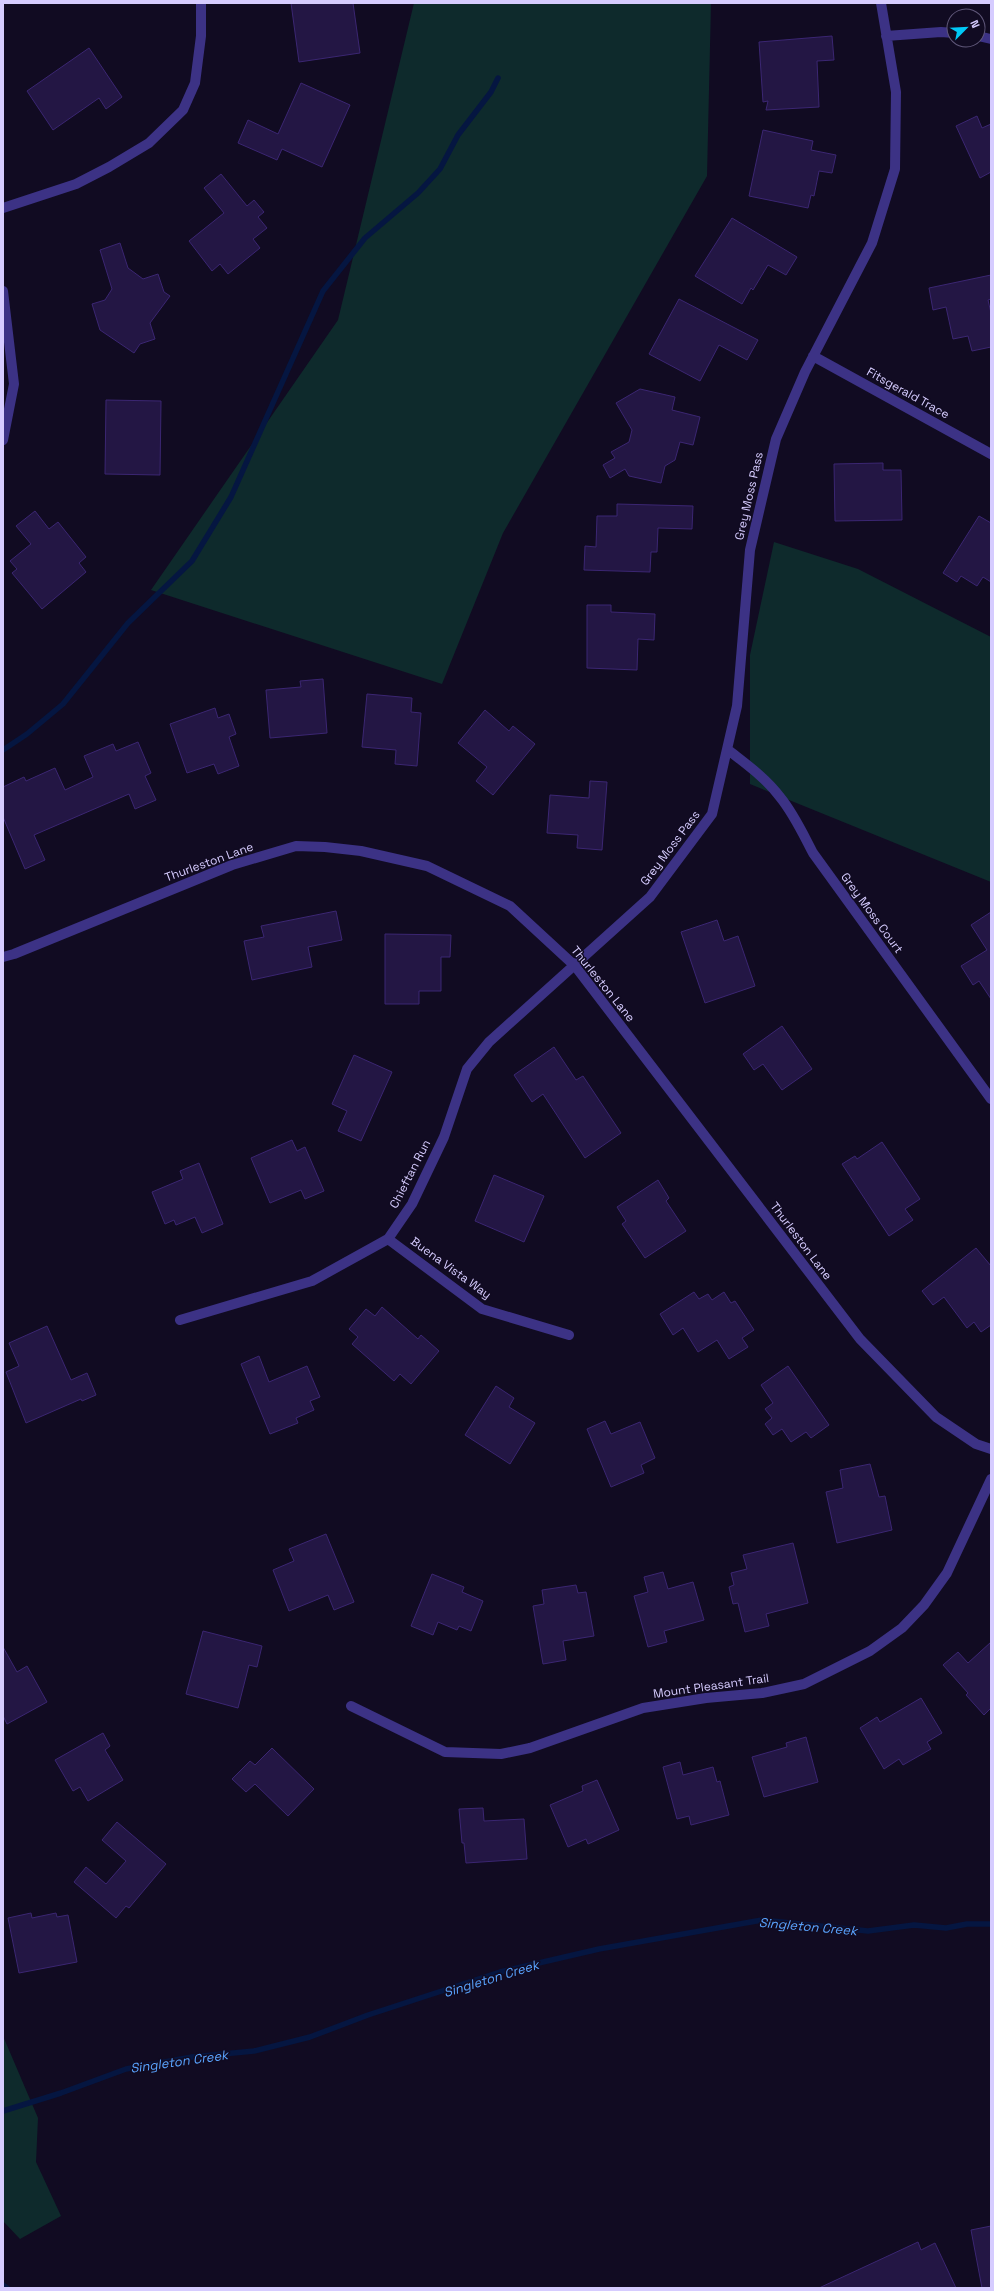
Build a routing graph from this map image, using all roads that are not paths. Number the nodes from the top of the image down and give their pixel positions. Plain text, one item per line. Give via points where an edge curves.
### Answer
1 (201, 3) edge
2 (881, 3) edge
3 (946, 32) edge
4 (886, 36) junction
5 (3, 208) edge
6 (3, 291) edge
7 (813, 356) junction
8 (3, 440) edge
9 (991, 454) edge
10 (727, 749) junction
11 (3, 957) edge
12 (575, 966) junction
13 (991, 1099) edge
14 (388, 1239) junction
15 (180, 1320) dead end
16 (569, 1335) dead end
17 (991, 1449) edge
18 (991, 1479) edge
19 (351, 1706) dead end

1 - 5 street via 201,36 195,83 183,110 148,143 102,170 76,184
2 - 4 street, Grey Moss Pass
3 - 4 street
4 - 7 street, Grey Moss Pass via 896,92 895,169 872,243
6 - 8 street via 14,384
7 - 9 street, Fitsgerald Trace
7 - 10 street, Grey Moss Pass via 776,439 750,550 737,706
10 - 12 street, Grey Moss Pass via 712,814 650,896
10 - 13 street, Grey Moss Court via 780,795 813,853
11 - 12 street, Thurleston Lane via 232,865 303,846 361,851 427,866 510,906
12 - 14 street, Chieftan Run via 489,1042 467,1069 441,1143 412,1204
12 - 17 street, Thurleston Lane via 860,1339 936,1416 976,1444
14 - 15 street, Chieftan Run via 312,1281
14 - 16 street, Buena Vista Way via 482,1309
18 - 19 street, Mount Pleasant Trail via 947,1573 924,1605 902,1628 870,1651 804,1684 762,1693 706,1698 643,1708 530,1748 501,1754 445,1752

